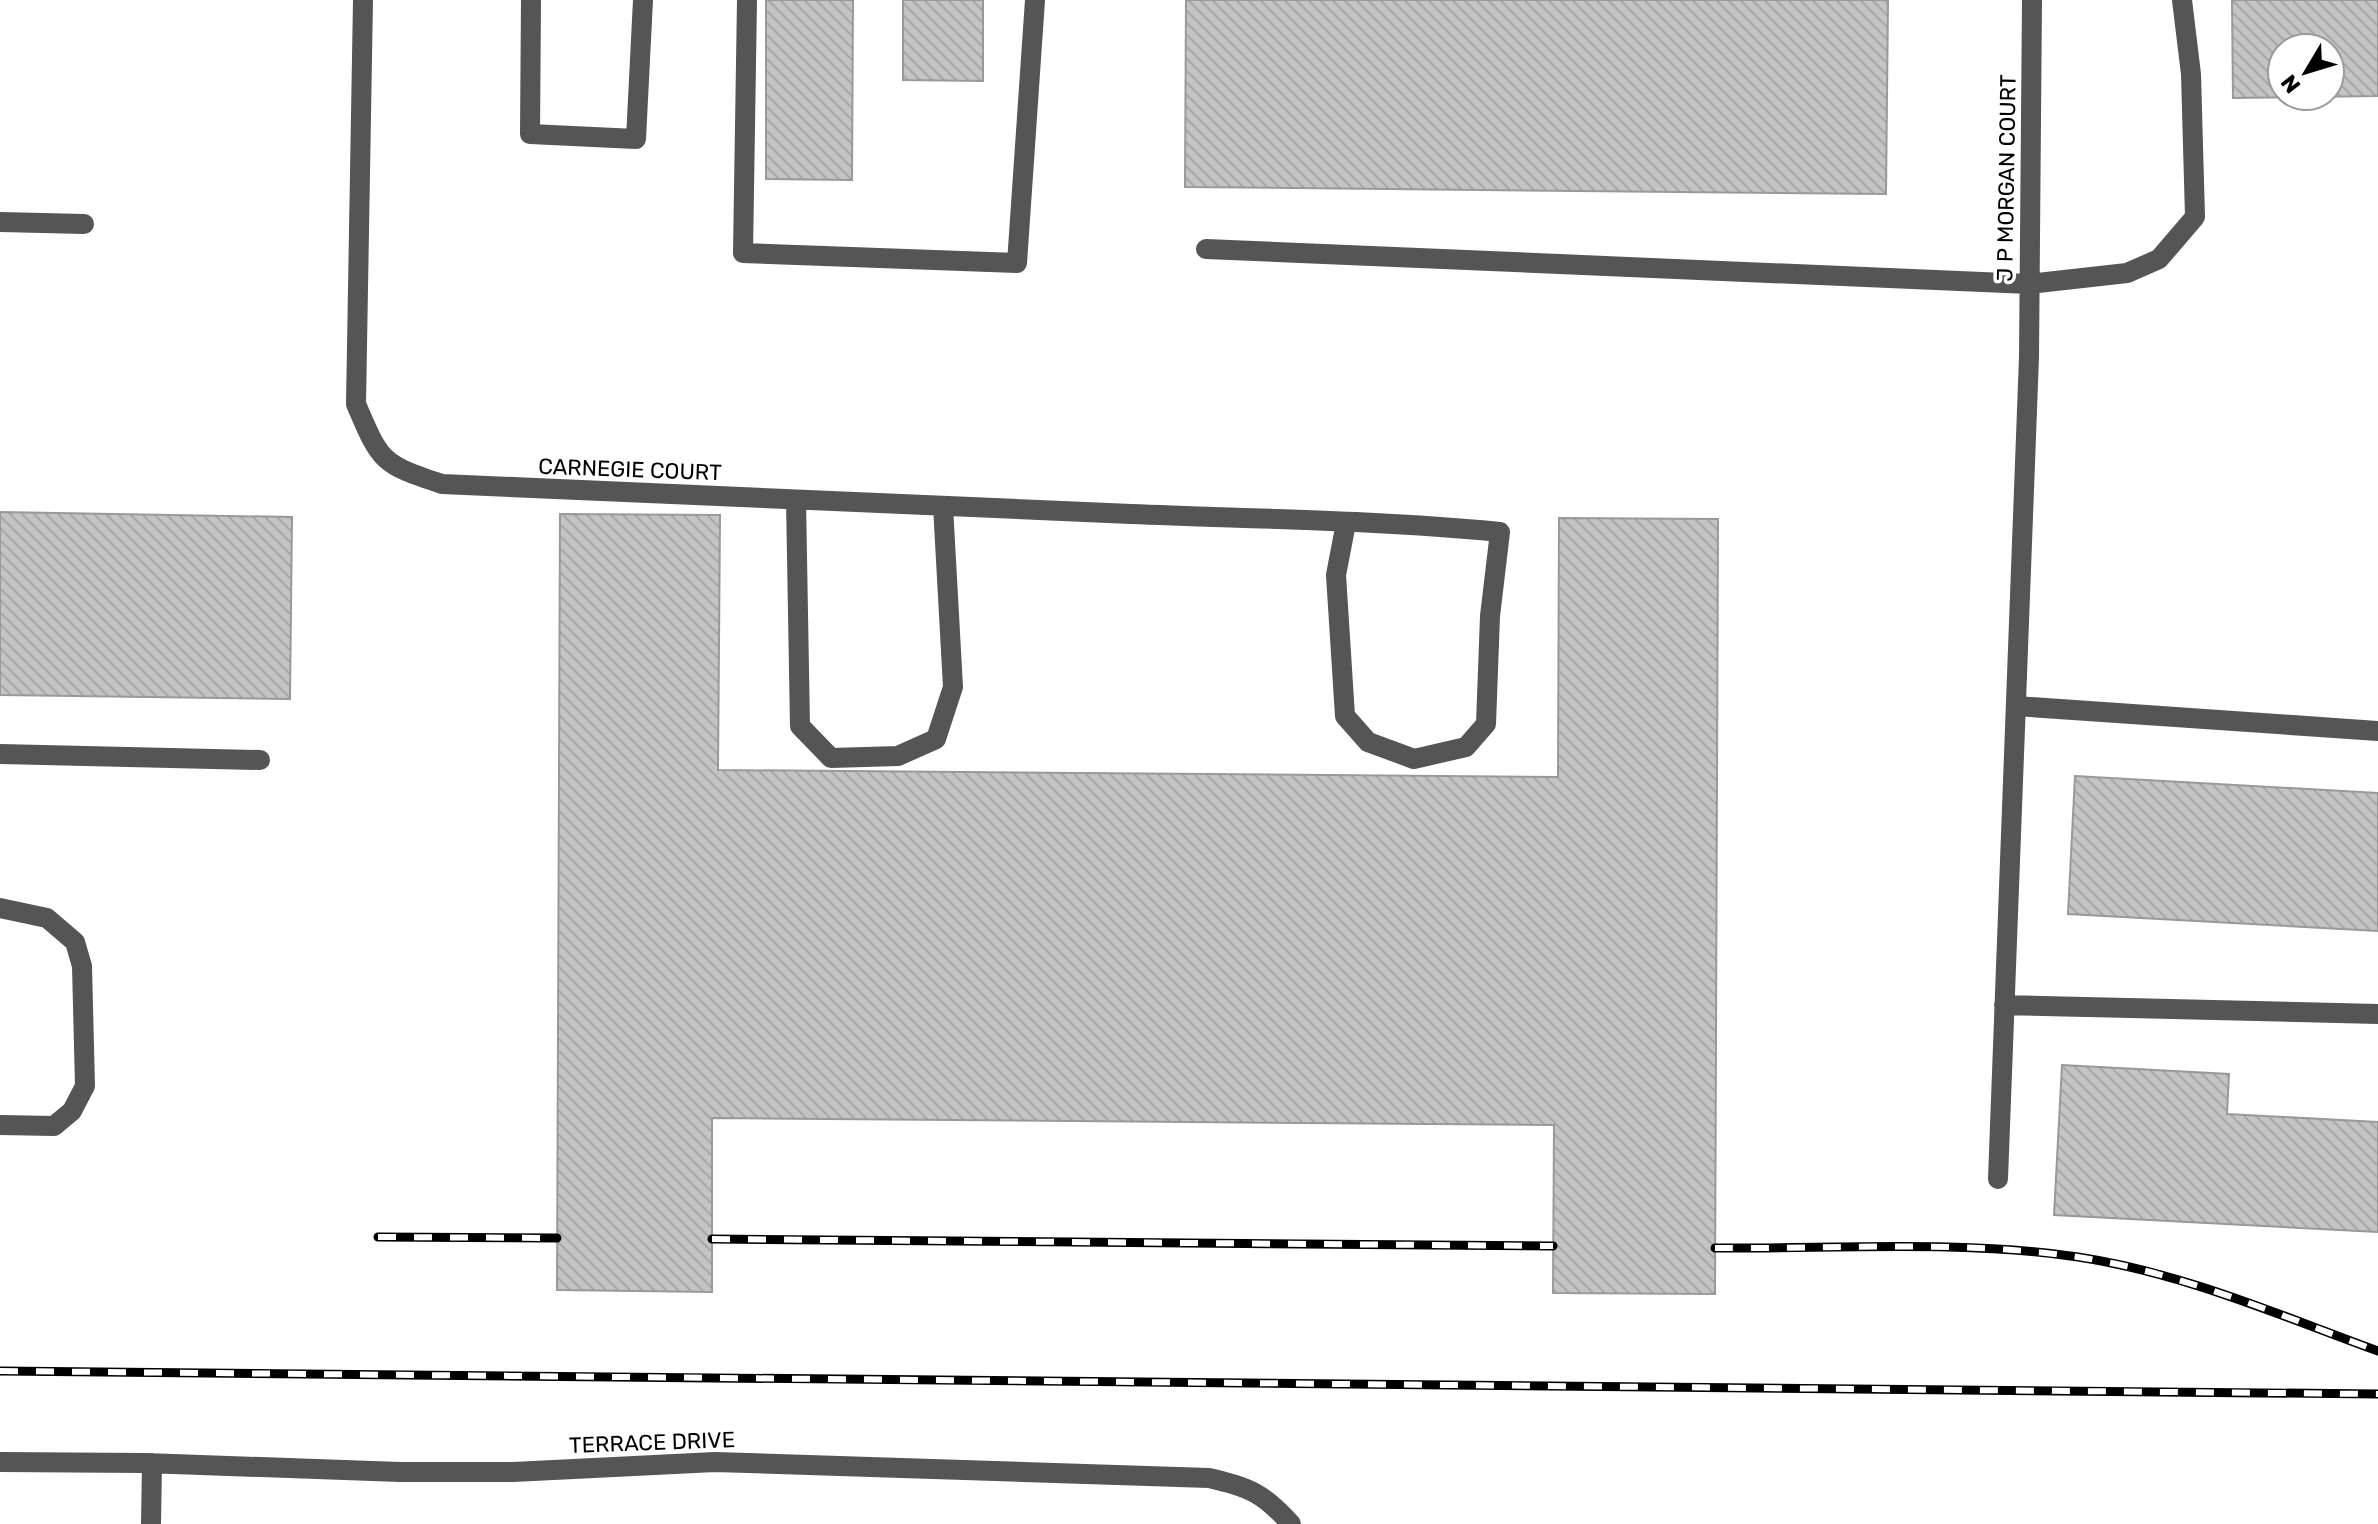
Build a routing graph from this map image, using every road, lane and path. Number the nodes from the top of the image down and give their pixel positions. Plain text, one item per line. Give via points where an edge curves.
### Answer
1 (363, 0) edge
2 (531, 0) edge
3 (643, 0) edge
4 (747, 0) edge
5 (1035, 0) edge
6 (2032, 0) edge
7 (2182, 0) edge
8 (0, 222) edge
9 (84, 224) dead end
10 (1206, 249) dead end
11 (2029, 284) junction
12 (796, 500) junction
13 (943, 506) junction
14 (1346, 523) junction
15 (2016, 706) junction
16 (2378, 731) edge
17 (0, 754) edge
18 (260, 760) dead end
19 (0, 908) edge
20 (2004, 1005) junction
21 (2378, 1014) edge
22 (0, 1125) edge
23 (1998, 1179) dead end
24 (0, 1462) edge
25 (152, 1463) junction
26 (151, 1524) edge
27 (1291, 1524) edge

1 - 12 street, CARNEGIE COURT via 356,404 374,445 394,468 442,484
2 - 3 street via 530,134 636,139
4 - 5 street via 743,253 1017,263
6 - 11 street, J P MORGAN COURT
7 - 11 street via 2191,74 2195,217 2159,259 2127,273
8 - 9 street
10 - 11 street
11 - 15 street, J P MORGAN COURT
12 - 13 street, CARNEGIE COURT
12 - 13 street via 800,726 831,758 898,756 936,739 953,687
13 - 14 street, CARNEGIE COURT
14 - 14 street, CARNEGIE COURT via 1336,575 1345,716 1368,742 1414,759 1466,747 1486,724 1500,532
15 - 16 street
15 - 20 street, J P MORGAN COURT
17 - 18 street
19 - 22 street via 47,918 75,942 82,966 85,1086 72,1111 54,1126
20 - 21 street
20 - 23 street, J P MORGAN COURT
24 - 25 street, TERRACE DRIVE
25 - 26 street
25 - 27 street, TERRACE DRIVE via 471,1472 715,1462 1209,1478 1249,1487

